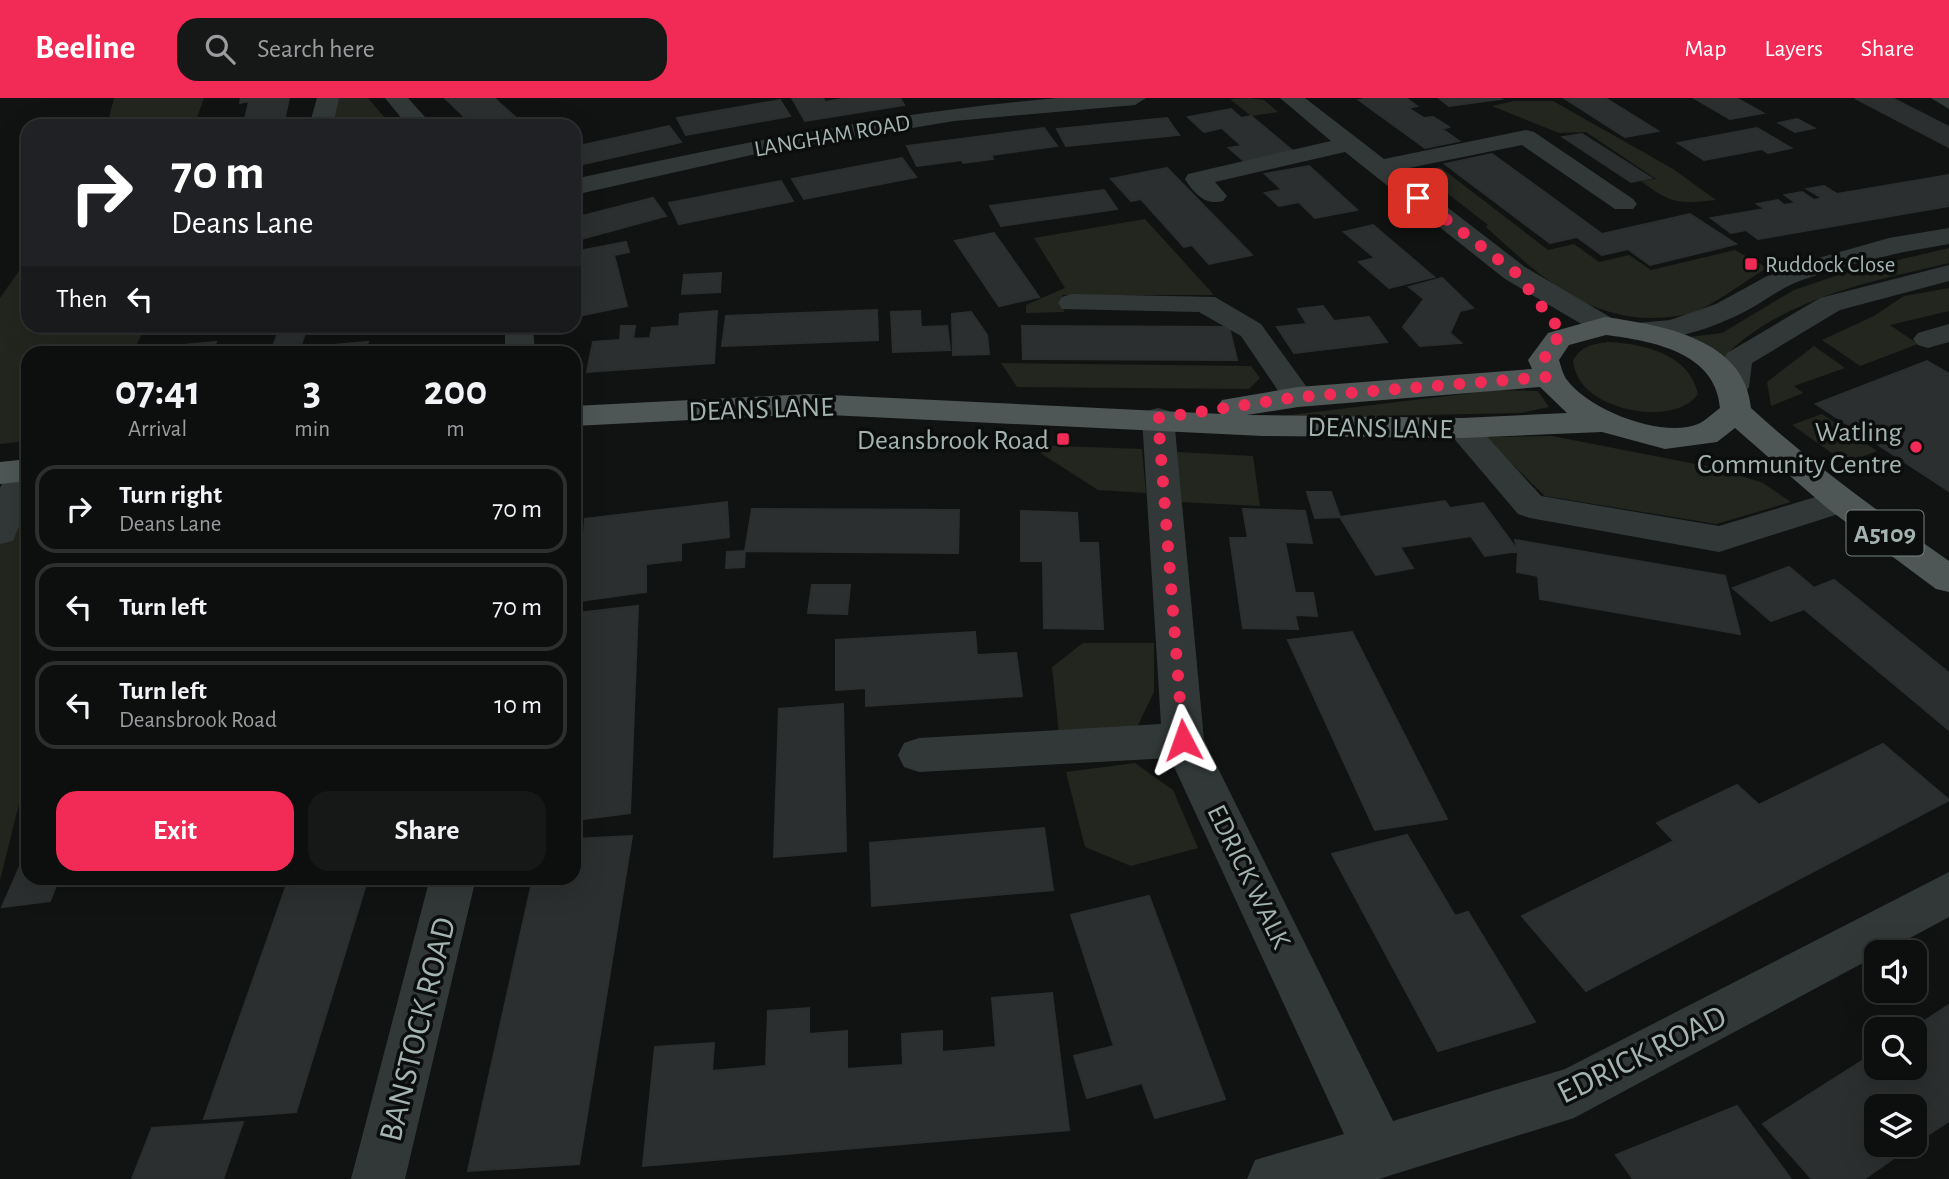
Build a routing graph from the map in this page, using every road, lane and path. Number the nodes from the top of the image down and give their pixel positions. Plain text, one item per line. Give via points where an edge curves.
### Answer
1 (328, 98) edge
2 (396, 98) edge
3 (1135, 98) edge
4 (1291, 98) edge
5 (1942, 98) edge
6 (1949, 102) edge
7 (948, 106) edge
8 (323, 119) edge
9 (415, 119) edge
10 (1350, 144) junction
11 (1380, 167) junction
12 (581, 185) edge
13 (1214, 196) dead end
14 (1624, 204) dead end
15 (1949, 236) edge
16 (1516, 273) junction
17 (1949, 273) edge
18 (1072, 303) dead end
19 (1605, 326) junction
20 (1637, 330) junction
21 (1563, 334) junction
22 (1547, 377) junction
23 (1298, 397) junction
24 (1735, 399) junction
25 (581, 416) edge
26 (1158, 418) junction
27 (1601, 422) junction
28 (1462, 428) junction
29 (1688, 438) junction
30 (17, 471) edge
31 (1832, 494) junction
32 (0, 532) edge
33 (1949, 579) edge
34 (1183, 740) junction
35 (919, 755) dead end
36 (451, 885) edge
37 (1949, 893) edge
38 (1380, 1152) junction
39 (378, 1179) edge
40 (1274, 1179) edge

1 - 8 street
2 - 9 street
3 - 7 street, LANGHAM ROAD
4 - 10 street
5 - 6 street
7 - 12 street, LANGHAM ROAD
10 - 11 street
10 - 13 street via 1196,179
11 - 14 street via 1526,137
11 - 16 street
15 - 20 street via 1889,246 1790,275 1726,310 1673,329
16 - 19 street
16 - 21 street
17 - 24 street via 1830,304 1738,359
18 - 23 street via 1205,303 1251,330
19 - 20 main road
19 - 21 main road
20 - 24 main road via 1695,351 1718,368
21 - 22 main road via 1543,358
22 - 23 main road, DEANS LANE
22 - 27 main road via 1572,405
23 - 26 main road, DEANS LANE
24 - 29 main road via 1729,422
24 - 31 main road, A5109 via 1775,450
25 - 26 main road, DEANS LANE via 809,404
26 - 28 main road, DEANS LANE via 1263,426
26 - 34 street, EDRICK WALK
27 - 28 main road, DEANS LANE
27 - 29 main road via 1643,436
28 - 31 street via 1530,506 1719,539
29 - 31 main road, A5109 via 1769,459
30 - 32 street
31 - 33 main road, A5109
34 - 35 street
34 - 38 street, EDRICK WALK
36 - 39 street, BANSTOCK ROAD
37 - 38 street, EDRICK ROAD via 1574,1092
38 - 40 street, EDRICK ROAD

